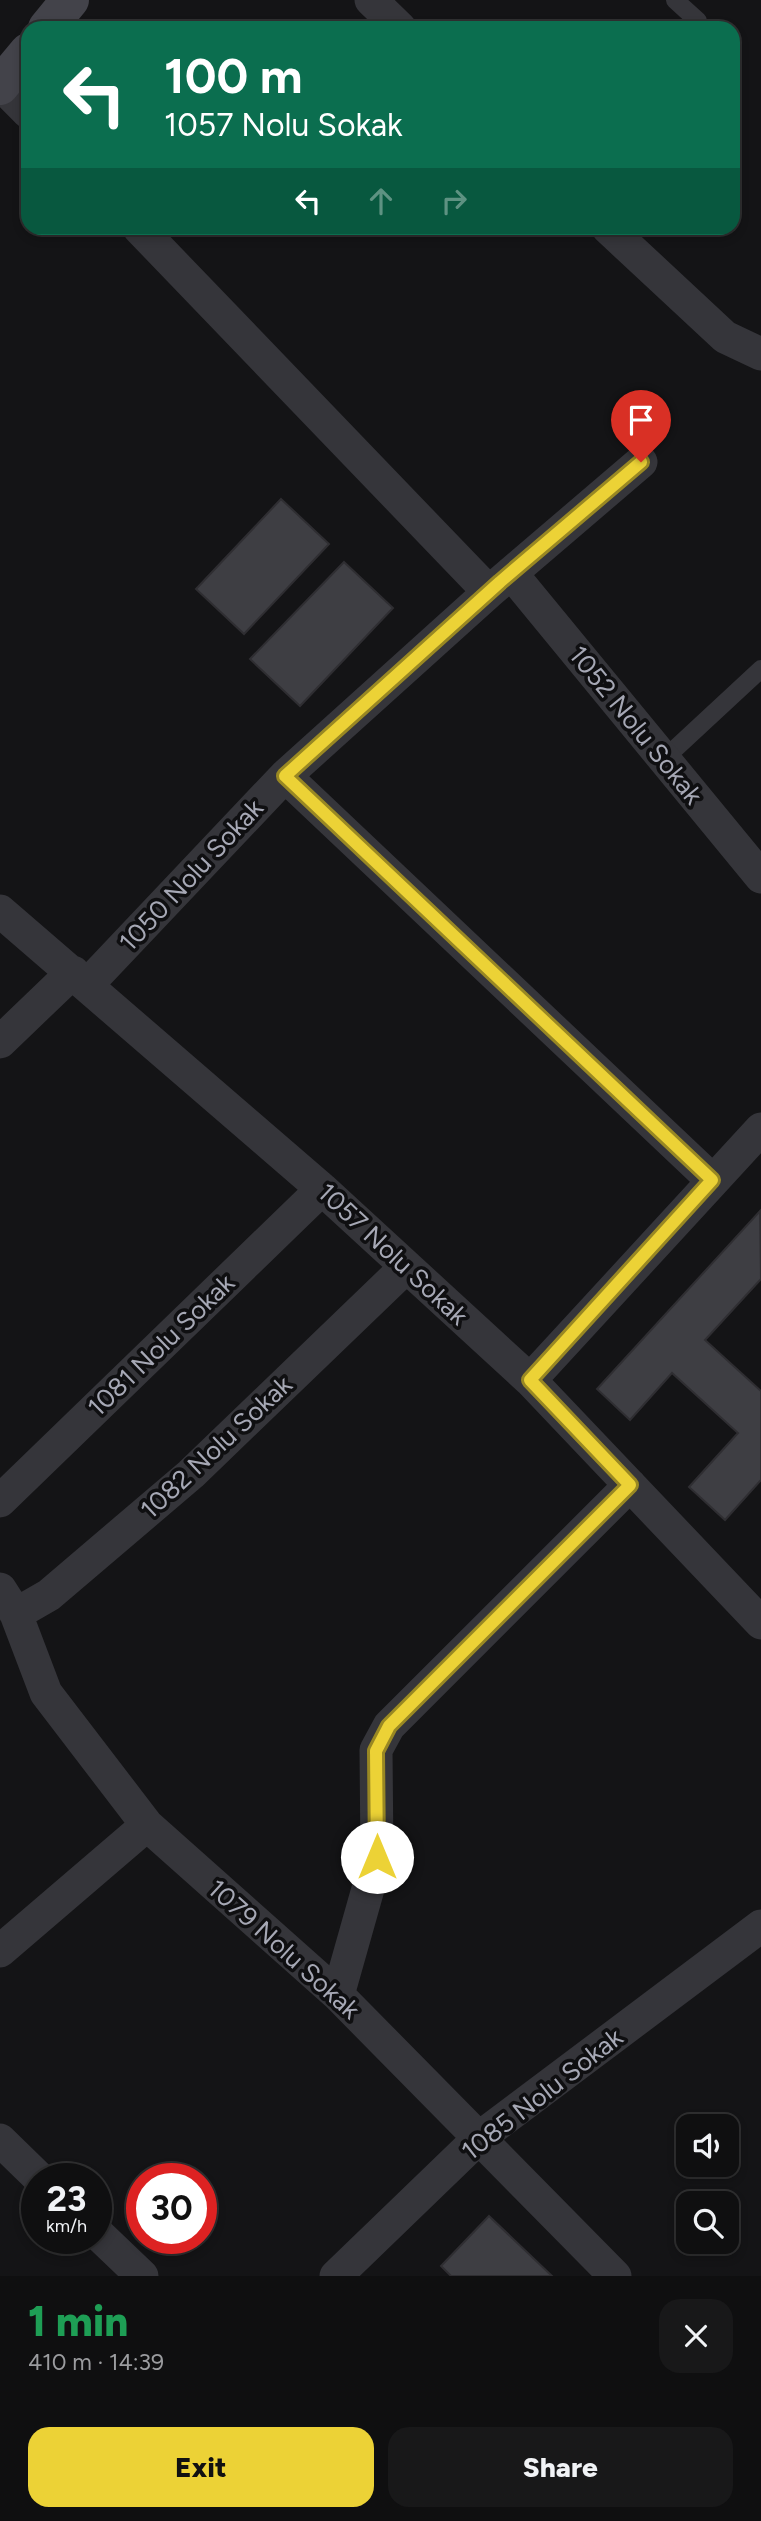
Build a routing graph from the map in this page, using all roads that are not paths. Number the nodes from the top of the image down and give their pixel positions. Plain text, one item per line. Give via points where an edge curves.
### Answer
1 (70, 0) edge
2 (371, 0) edge
3 (675, 0) edge
4 (53, 21) edge
5 (393, 21) edge
6 (698, 21) dead end
7 (21, 60) edge
8 (0, 85) edge
9 (21, 106) edge
10 (146, 235) edge
11 (616, 235) edge
12 (761, 354) edge
13 (641, 462) dead end
14 (500, 582) junction
15 (761, 669) edge
16 (664, 759) junction
17 (285, 776) junction
18 (761, 877) edge
19 (0, 911) edge
20 (81, 978) junction
21 (0, 1042) edge
22 (761, 1129) edge
23 (712, 1180) junction
24 (322, 1189) junction
25 (406, 1267) junction
26 (530, 1380) junction
27 (630, 1485) junction
28 (0, 1501) edge
29 (8, 1601) edge
30 (761, 1623) edge
31 (147, 1825) junction
32 (761, 1926) edge
33 (0, 1951) edge
34 (338, 1995) junction
35 (479, 2138) junction
36 (0, 2140) edge
37 (24, 2163) edge
38 (112, 2247) edge
39 (142, 2276) edge
40 (336, 2276) edge
41 (615, 2276) edge

1 - 4 street
2 - 5 street
3 - 6 lane
7 - 8 street
8 - 9 street
10 - 14 street, 1052 Nolu Sokak
11 - 12 street via 725,337
13 - 14 street, 1050 Nolu Sokak
14 - 16 street, 1052 Nolu Sokak
14 - 17 street, 1050 Nolu Sokak
15 - 16 lane
16 - 18 street, 1052 Nolu Sokak
17 - 20 street, 1050 Nolu Sokak
17 - 23 street
19 - 20 street, 1057 Nolu Sokak
20 - 21 street, 1050 Nolu Sokak
20 - 24 street, 1057 Nolu Sokak
22 - 23 street
23 - 26 street
24 - 25 street, 1057 Nolu Sokak
24 - 28 street, 1081 Nolu Sokak
25 - 26 street, 1057 Nolu Sokak
25 - 29 street, 1082 Nolu Sokak via 191,1474 49,1595
26 - 27 street, 1057 Nolu Sokak
27 - 30 street, 1057 Nolu Sokak
27 - 34 street via 389,1726 376,1751 377,1857
29 - 31 street, 1079 Nolu Sokak via 46,1692
31 - 33 street
31 - 34 street, 1079 Nolu Sokak
32 - 35 street, 1085 Nolu Sokak
34 - 35 street, 1079 Nolu Sokak
35 - 40 street, 1085 Nolu Sokak
35 - 41 street, 1079 Nolu Sokak
36 - 37 street
38 - 39 street

